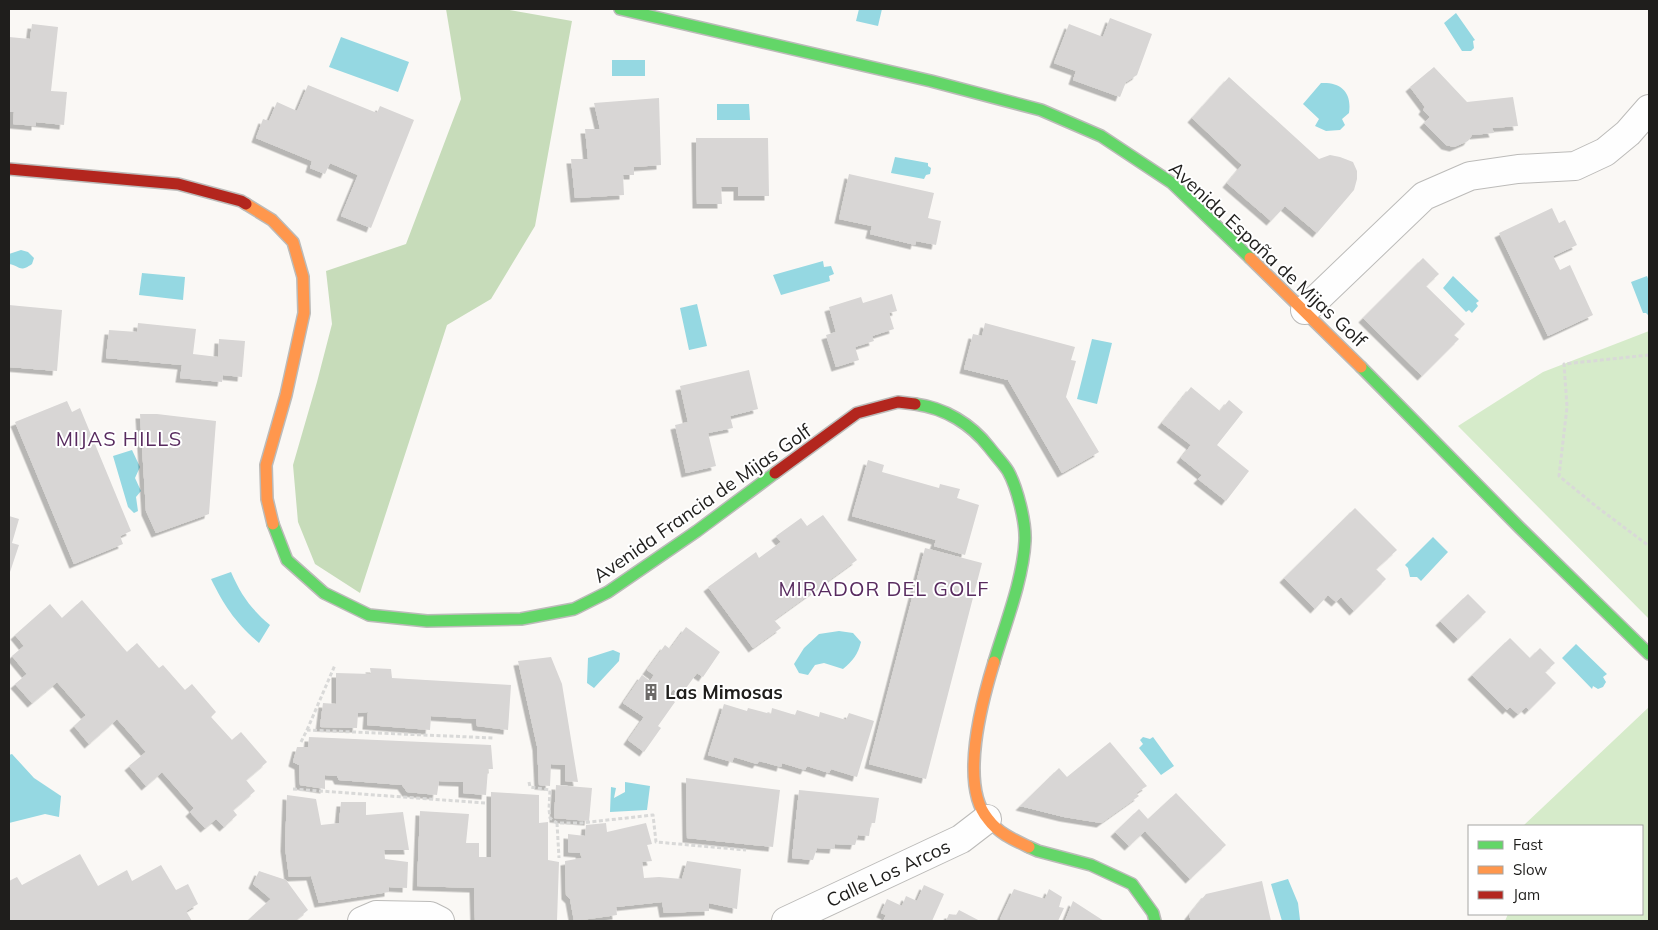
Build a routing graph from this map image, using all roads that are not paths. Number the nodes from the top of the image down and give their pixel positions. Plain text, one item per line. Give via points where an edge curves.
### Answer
1 (620, 9) edge
2 (1649, 109) edge
3 (9, 169) edge
4 (1305, 310) junction
5 (1649, 654) edge
6 (987, 819) junction
7 (362, 921) edge
8 (440, 921) edge
9 (786, 921) edge
10 (1155, 921) edge

1 - 4 street, Avenida España de Mijas Golf via 940,83 1041,110 1101,136 1172,183
2 - 4 street via 1605,152 1575,166 1470,176 1424,196
3 - 6 street, Avenida Francia de Mijas Golf via 178,184 240,201 272,220 293,242 303,277 304,313 266,465 267,499 275,532 287,560 324,594 369,615 426,621 521,619 574,610 608,592 697,531 857,413 898,402 930,406 960,420 980,436 1008,470 1019,498 1024,540 1018,582 982,702 973,770 978,801
4 - 5 street, Avenida España de Mijas Golf
6 - 9 street, Calle Los Arcos via 961,839
6 - 10 street, Avenida Francia de Mijas Golf via 1006,836 1038,851 1091,865 1132,884 1153,913
7 - 8 street via 376,915 430,916

